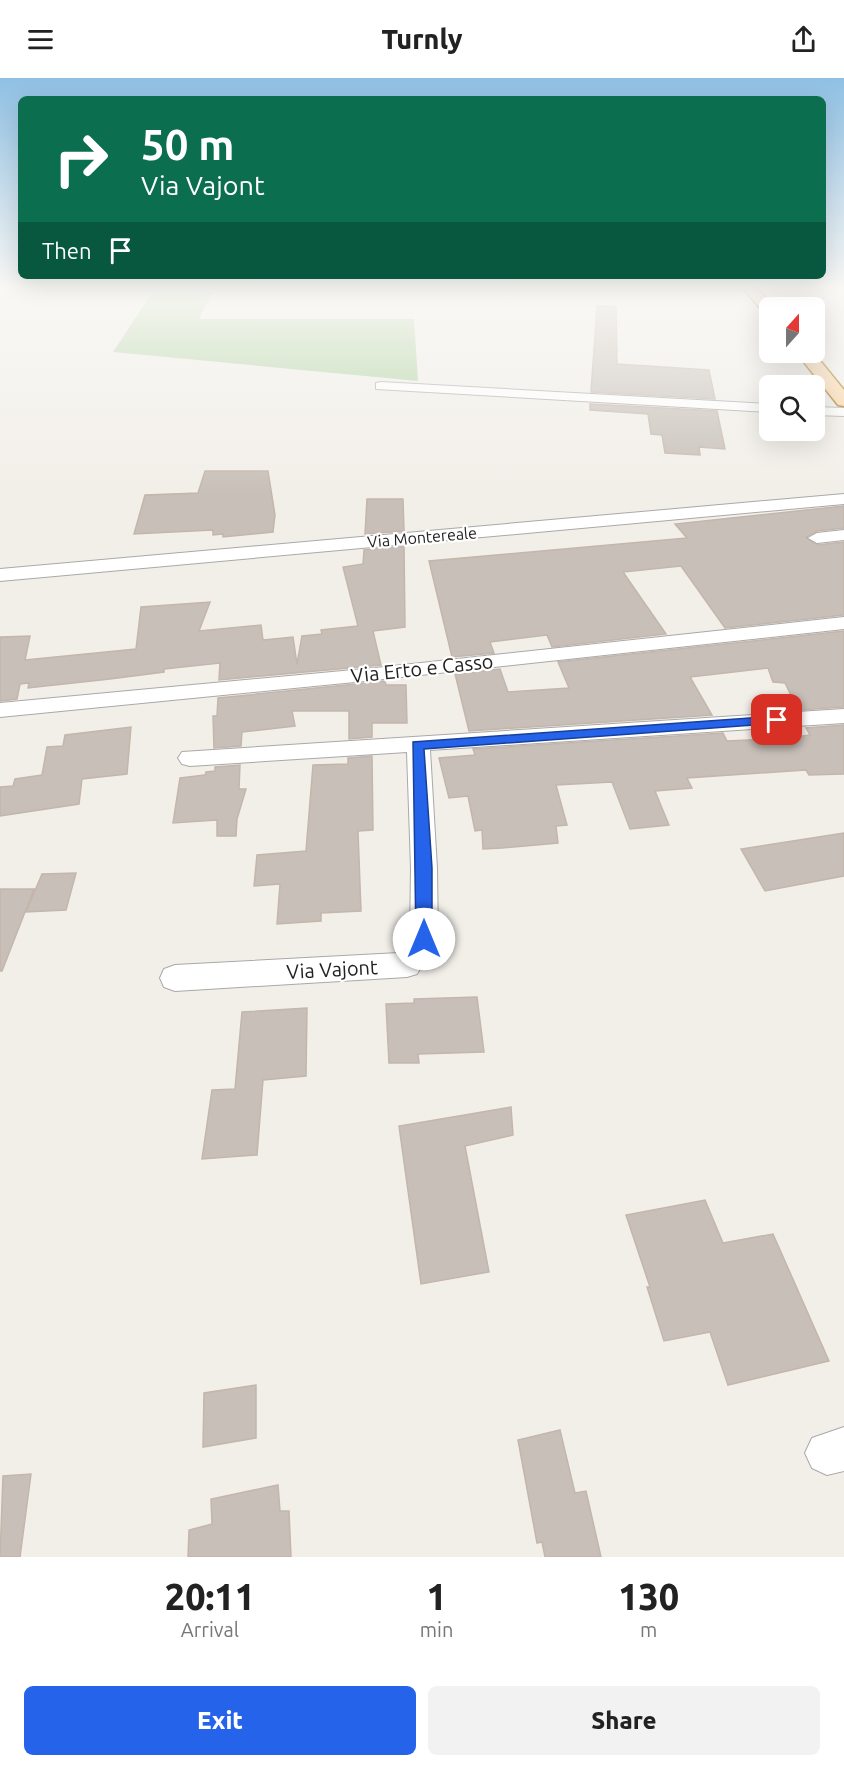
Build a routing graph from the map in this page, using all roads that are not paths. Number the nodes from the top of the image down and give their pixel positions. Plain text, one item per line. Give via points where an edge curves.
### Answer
1 (813, 363) edge
2 (381, 386) dead end
3 (844, 401) edge
4 (759, 407) edge
5 (825, 411) edge
6 (844, 412) edge
7 (844, 499) edge
8 (844, 535) edge
9 (817, 538) dead end
10 (0, 575) edge
11 (844, 623) edge
12 (0, 710) edge
13 (844, 716) edge
14 (418, 745) junction
15 (190, 758) dead end
16 (175, 978) dead end

1 - 3 main road
2 - 4 street
5 - 6 street
7 - 10 street, Via Montereale
8 - 9 street
11 - 12 street, Via Erto e Casso
13 - 14 street
14 - 15 street
14 - 16 street, Via Vajont via 424,939 407,965

